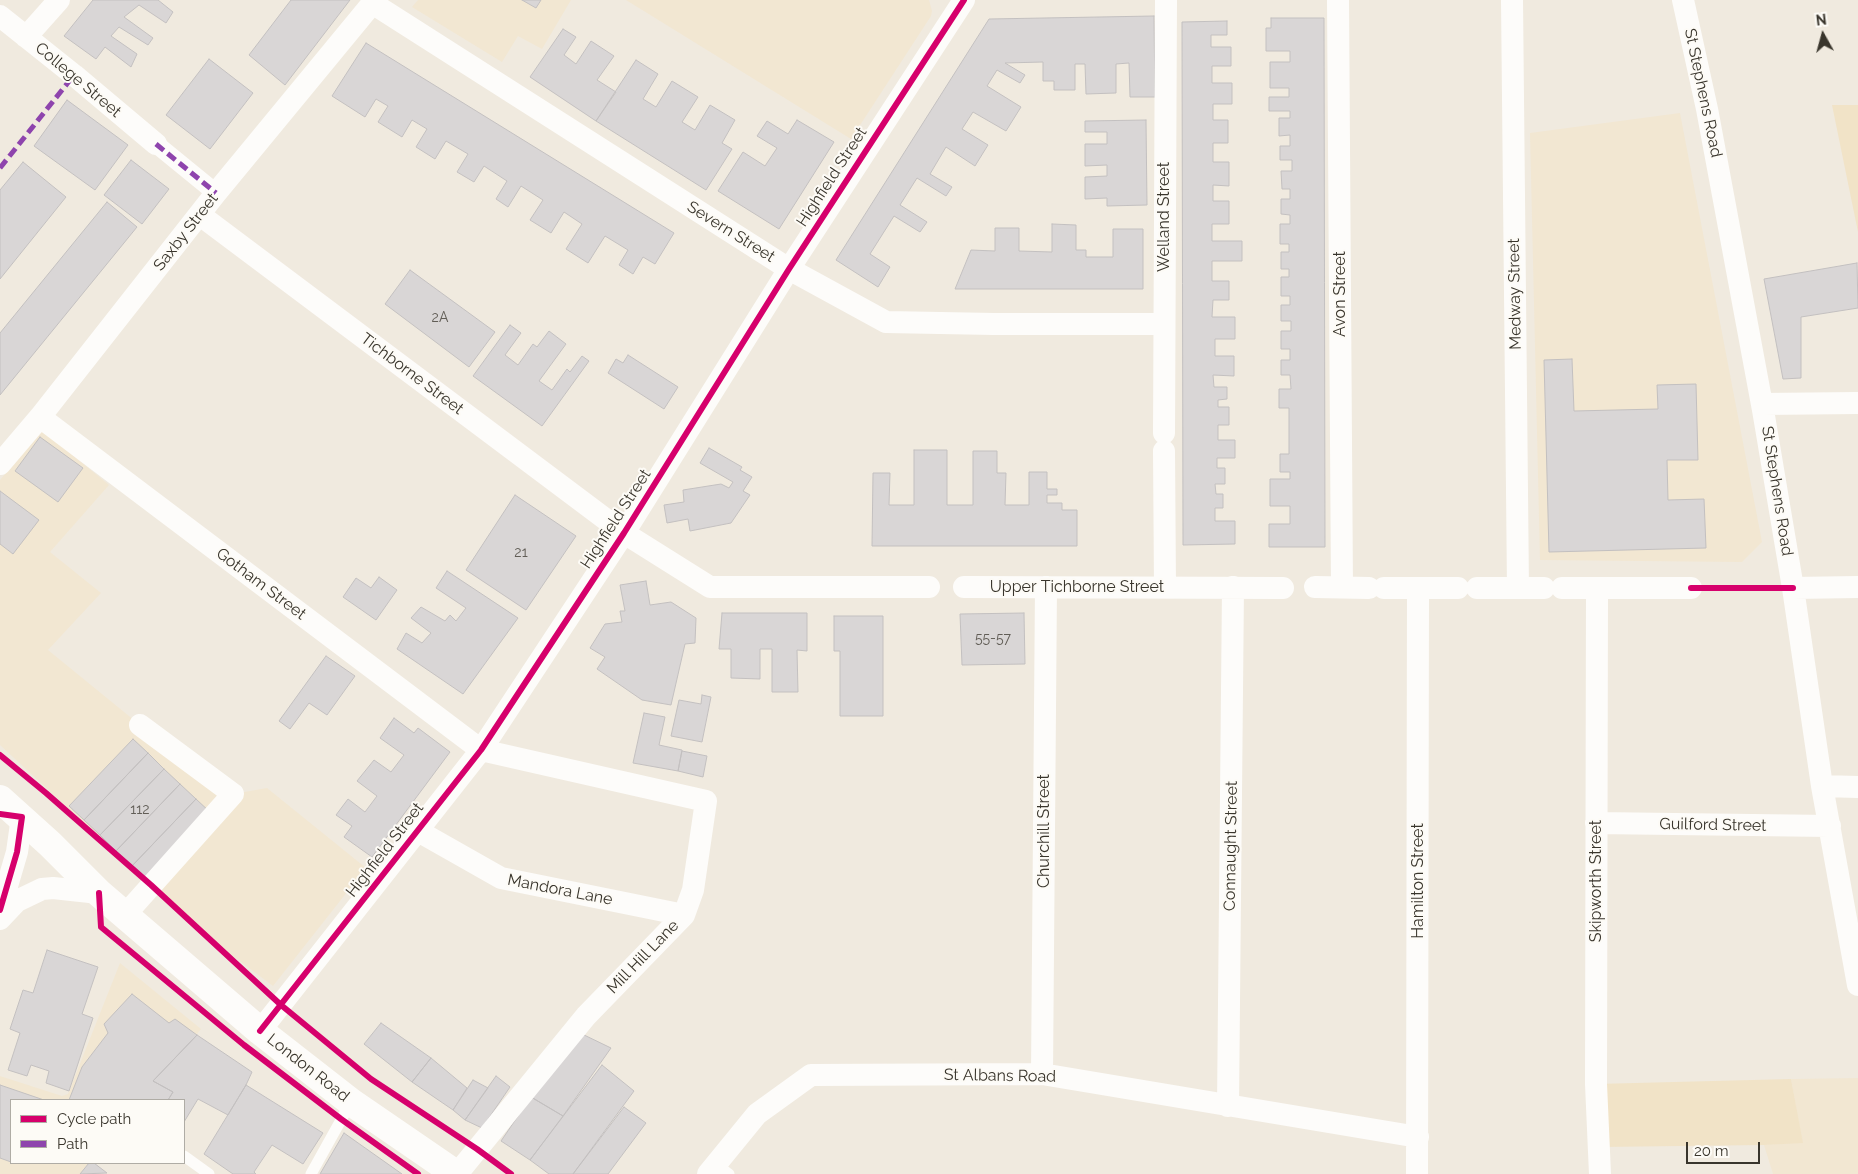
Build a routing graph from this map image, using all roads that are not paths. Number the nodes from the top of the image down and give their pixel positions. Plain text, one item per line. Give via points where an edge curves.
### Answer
1 (59, 0) edge
2 (964, 0) edge
3 (1166, 0) edge
4 (1338, 0) edge
5 (1512, 0) edge
6 (1683, 0) edge
7 (373, 2) edge
8 (0, 16) edge
9 (26, 37) junction
10 (156, 144) joint
11 (216, 194) junction
12 (200, 215) junction
13 (789, 269) junction
14 (1164, 324) junction
15 (1762, 404) junction
16 (1858, 404) edge
17 (40, 417) junction
18 (0, 464) edge
19 (624, 533) junction
20 (929, 587) dead end
21 (964, 587) dead end
22 (1046, 587) junction
23 (1233, 587) junction
24 (1165, 588) junction
25 (1283, 588) dead end
26 (1315, 588) dead end
27 (1342, 588) junction
28 (1418, 588) junction
29 (1518, 588) junction
30 (1597, 588) junction
31 (1691, 588) dead end
32 (1793, 588) junction
33 (1858, 588) edge
34 (140, 725) dead end
35 (482, 750) junction
36 (1822, 786) junction
37 (1858, 787) edge
38 (0, 799) edge
39 (22, 817) junction
40 (1596, 823) junction
41 (1830, 826) junction
42 (418, 831) junction
43 (99, 893) junction
44 (0, 910) edge
45 (684, 915) junction
46 (124, 916) junction
47 (0, 919) edge
48 (1858, 982) edge
49 (260, 1031) junction
50 (1042, 1074) junction
51 (351, 1102) junction
52 (1228, 1106) junction
53 (1418, 1136) junction
54 (185, 1157) edge
55 (718, 1171) edge
56 (209, 1174) edge
57 (311, 1174) edge
58 (457, 1174) edge
59 (1417, 1174) edge
60 (1600, 1174) edge

1 - 9 street
2 - 13 street, Highfield Street
3 - 14 street, Welland Street
4 - 27 street, Avon Street
5 - 29 street, Medway Street
6 - 15 street, St Stephens Road via 1707,109
7 - 11 street, Saxby Street
7 - 13 street, Severn Street
8 - 9 street, College Street
9 - 10 street, College Street
10 - 11 street
11 - 12 street, Saxby Street
12 - 17 street, Saxby Street
12 - 19 street, Tichborne Street
13 - 14 street, Severn Street via 886,322
13 - 19 street, Highfield Street
14 - 24 street, Welland Street
15 - 16 street
15 - 32 street, St Stephens Road
17 - 18 street, Saxby Street
17 - 35 street, Gotham Street
19 - 20 street via 710,587
19 - 35 street, Highfield Street
21 - 22 street, Upper Tichborne Street
22 - 24 street, Upper Tichborne Street
22 - 50 street, Churchill Street
23 - 24 street, Upper Tichborne Street
23 - 25 street, Upper Tichborne Street
23 - 52 street, Connaught Street
26 - 27 street
27 - 28 street
28 - 29 street
28 - 53 street, Hamilton Street
29 - 30 street
30 - 31 street
30 - 40 street, Skipworth Street
32 - 33 street
32 - 36 street, St Stephens Road
34 - 46 street via 233,794
35 - 42 street, Highfield Street
35 - 45 street, Mill Hill Lane via 706,801 693,890
36 - 37 street
36 - 41 street, St Stephens Road
38 - 39 main road, London Road
39 - 43 main road, London Road
39 - 44 street via 16,858
40 - 41 street, Guilford Street
40 - 60 street, Skipworth Street via 1596,1084
41 - 48 street, St Stephens Road
42 - 45 street, Mandora Lane via 501,878
42 - 49 street, Highfield Street
43 - 46 main road, London Road
43 - 47 street via 42,889 16,902
45 - 58 street, Mill Hill Lane via 586,1016
46 - 49 main road, London Road
49 - 51 main road, London Road
50 - 52 street, St Albans Road
50 - 55 street, St Albans Road via 811,1075 757,1114
51 - 57 lane
51 - 58 main road, London Road
52 - 53 street, St Albans Road
53 - 59 street, Hamilton Street
54 - 56 lane

